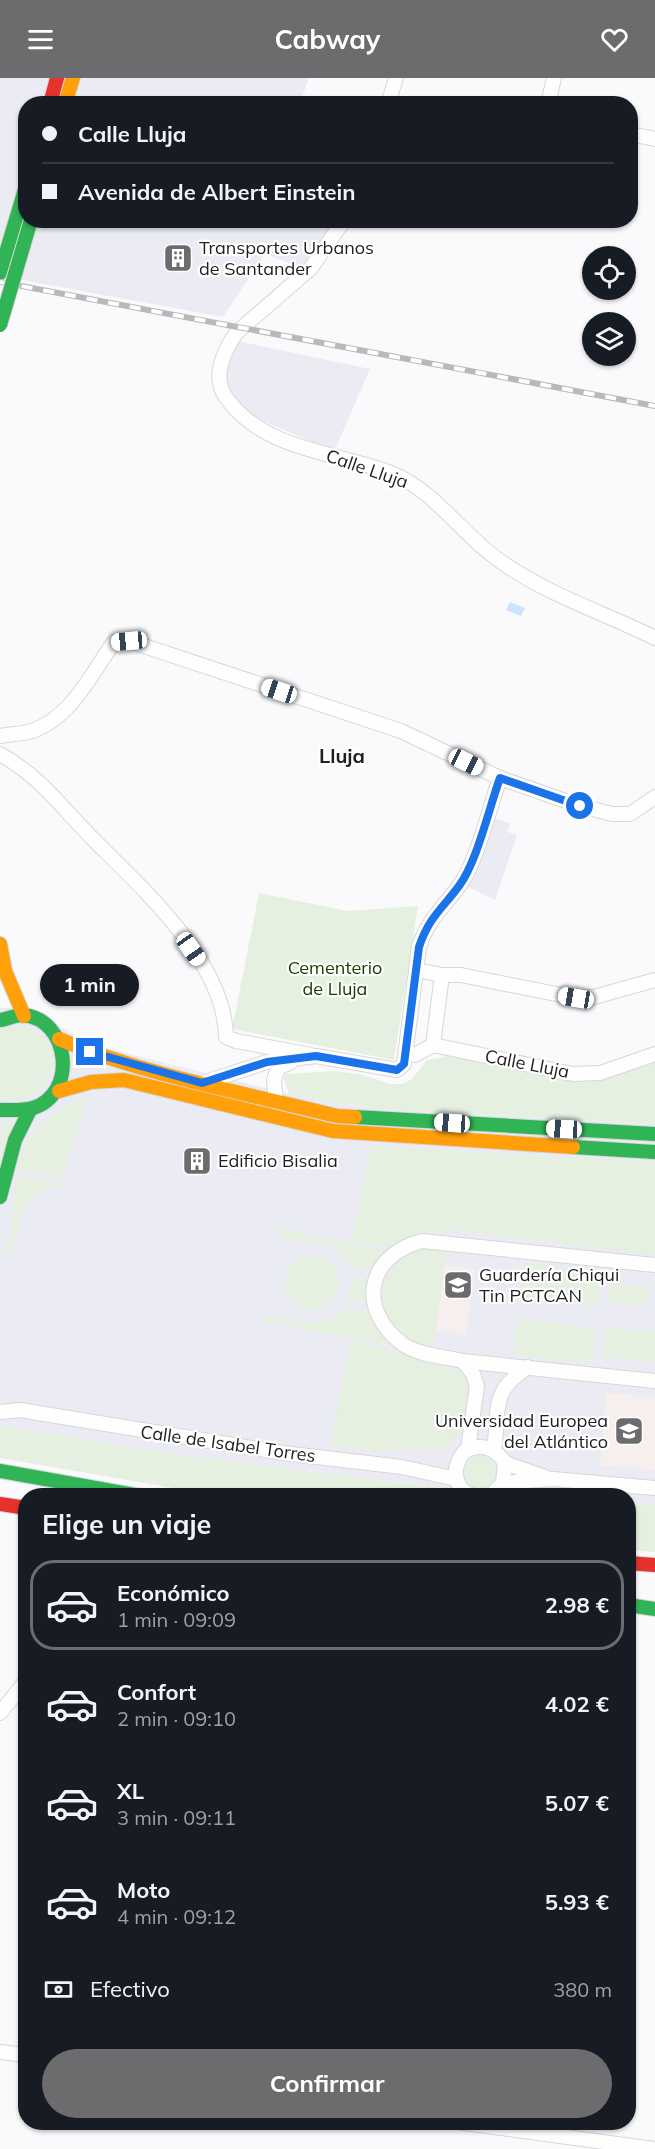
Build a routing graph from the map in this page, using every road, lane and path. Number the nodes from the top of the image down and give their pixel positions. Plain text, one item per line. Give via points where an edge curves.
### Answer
1 (57, 78) edge
2 (73, 78) edge
3 (396, 78) edge
4 (554, 78) edge
5 (52, 96) edge
6 (67, 96) edge
7 (390, 96) edge
8 (550, 96) edge
9 (638, 136) edge
10 (655, 139) edge
11 (18, 213) edge
12 (29, 228) edge
13 (338, 228) edge
14 (0, 273) edge
15 (0, 325) edge
16 (655, 638) edge
17 (0, 736) edge
18 (0, 754) edge
19 (500, 778) junction
20 (655, 797) edge
21 (0, 944) edge
22 (417, 970) junction
23 (442, 975) junction
24 (655, 980) edge
25 (24, 1016) junction
26 (0, 1020) edge
27 (58, 1039) junction
28 (433, 1045) junction
29 (406, 1053) junction
30 (655, 1054) edge
31 (316, 1056) junction
32 (296, 1060) junction
33 (202, 1083) junction
34 (59, 1091) junction
35 (276, 1102) junction
36 (0, 1110) edge
37 (30, 1110) junction
38 (655, 1134) edge
39 (655, 1152) edge
40 (0, 1197) edge
41 (655, 1265) edge
42 (463, 1360) junction
43 (528, 1367) junction
44 (655, 1381) edge
45 (0, 1412) edge
46 (468, 1449) junction
47 (494, 1450) junction
48 (505, 1463) junction
49 (0, 1471) edge
50 (456, 1479) junction
51 (553, 1479) junction
52 (503, 1483) junction
53 (95, 1488) edge
54 (461, 1488) edge
55 (498, 1488) edge
56 (655, 1488) edge
57 (0, 1504) edge
58 (18, 1507) edge
59 (636, 1564) edge
60 (655, 1565) edge
61 (636, 1600) edge
62 (655, 1602) edge
63 (636, 1606) edge
64 (655, 1609) edge
65 (18, 1691) edge
66 (0, 1713) edge
67 (0, 2052) edge
68 (18, 2054) edge
69 (516, 2130) edge
70 (655, 2149) edge

1 - 5 main road
2 - 6 main road
3 - 7 street
4 - 8 street
9 - 10 street
11 - 14 main road
12 - 15 main road, bridge
13 - 16 street, Calle Lluja via 311,267 236,333 227,345 219,386 246,418 270,433 408,481 501,563
17 - 19 street via 33,731 48,722 80,693 114,642 129,641 401,731
18 - 31 street, Calle Lluja via 41,781 177,927 219,998 226,1037
19 - 20 street via 612,814 630,814
19 - 22 street via 469,868 424,933
21 - 25 main road via 5,971
22 - 23 street
22 - 29 street
23 - 24 street via 461,975 576,998 594,997
23 - 28 street
25 - 26 main road
25 - 27 main road via 46,1025
27 - 33 main road via 90,1052
27 - 34 main road via 66,1062
28 - 29 street, Calle Lluja via 415,1055
28 - 30 street, Calle Lluja via 573,1074 600,1073
29 - 31 street, Calle Lluja via 404,1064 397,1070
31 - 32 street, Calle Lluja
32 - 33 street, Calle Lluja via 267,1062
32 - 35 street, Calle Lluja via 278,1068 274,1080
33 - 35 main road
34 - 37 main road
34 - 39 main road via 91,1082 124,1080 333,1131
35 - 38 main road via 337,1116
36 - 37 main road
37 - 40 main road via 15,1140
41 - 42 street via 440,1242 422,1241 398,1250 378,1272 372,1292 375,1311 387,1330 406,1346
42 - 43 street
42 - 46 street via 477,1386
43 - 44 street
43 - 47 street via 502,1389
45 - 50 street, Calle de Isabel Torres via 20,1410 283,1453 402,1467
46 - 47 street via 483,1446
46 - 50 street via 458,1459
47 - 48 street
48 - 51 street
48 - 52 street
49 - 53 main road
50 - 54 street
51 - 52 street
51 - 56 street
52 - 55 street
57 - 58 main road
59 - 60 main road
61 - 62 main road
63 - 64 main road
65 - 66 street
67 - 68 street
69 - 70 street

